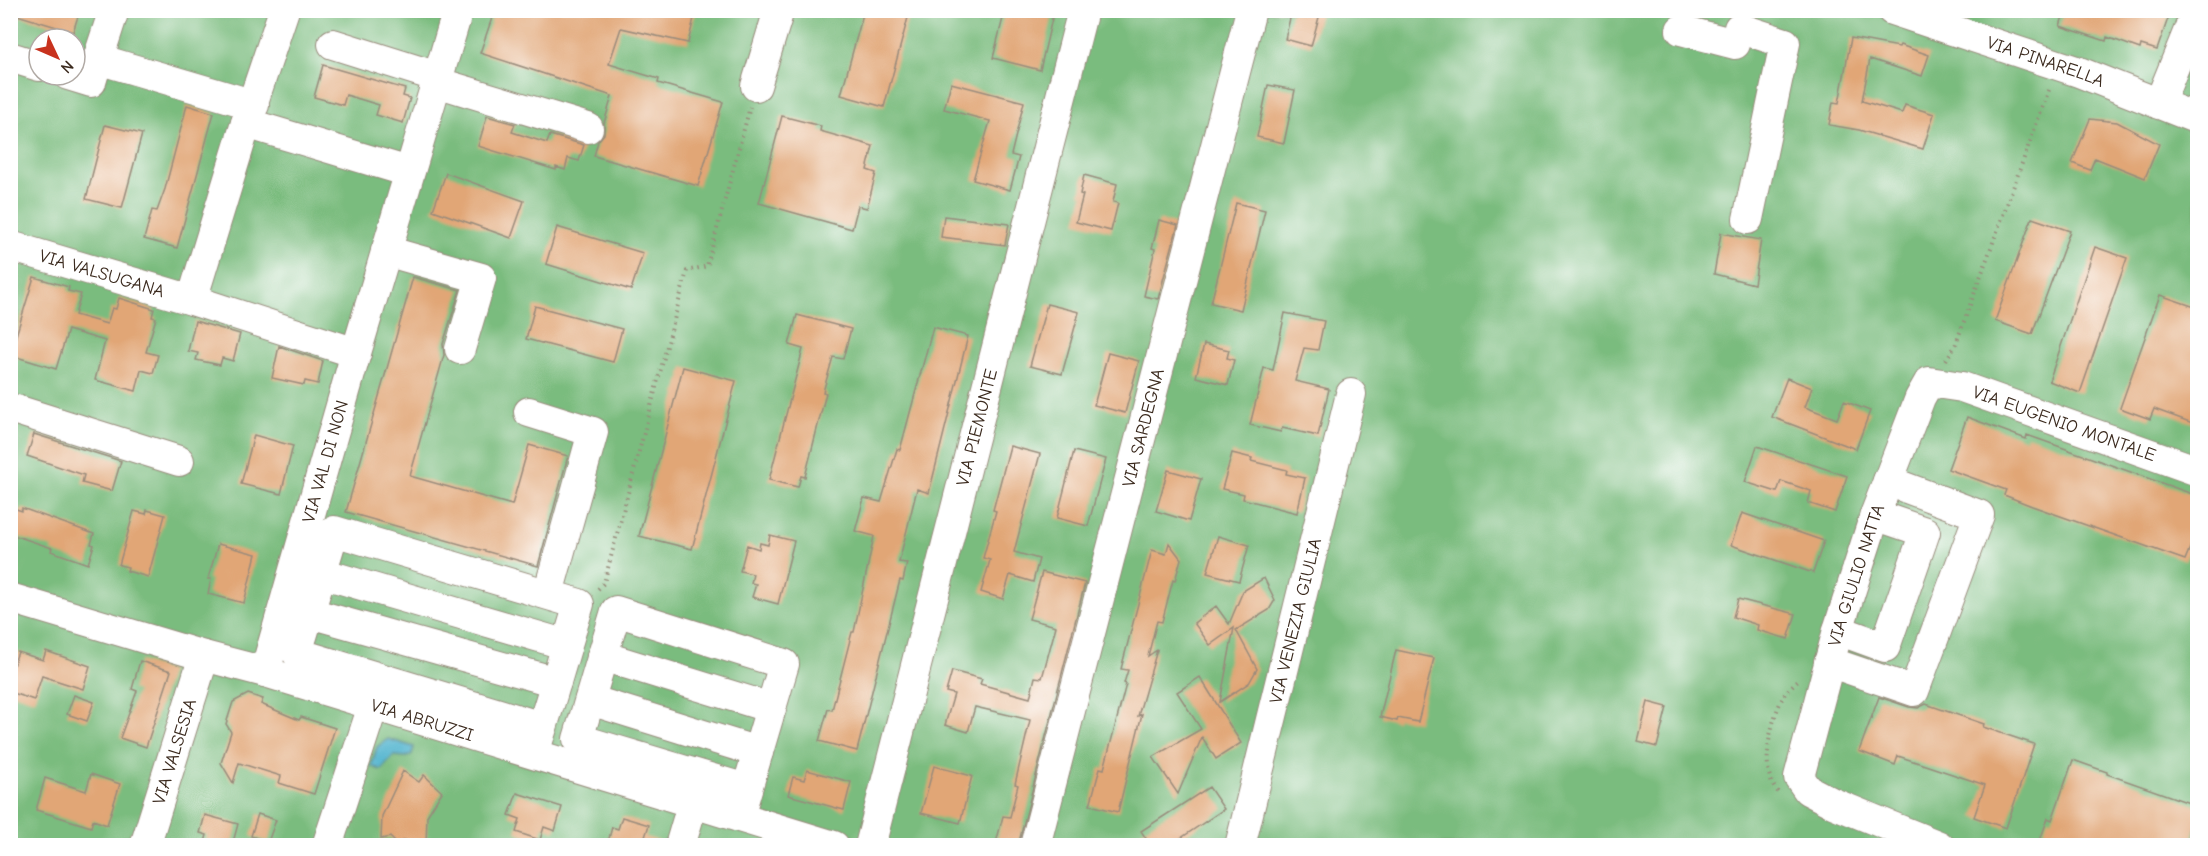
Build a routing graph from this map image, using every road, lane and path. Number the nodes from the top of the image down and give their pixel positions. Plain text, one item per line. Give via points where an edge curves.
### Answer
1 (114, 10) edge
2 (284, 10) edge
3 (458, 10) edge
4 (779, 10) edge
5 (1083, 10) edge
6 (1251, 10) edge
7 (1892, 10) edge
8 (2197, 10) edge
9 (1681, 30) dead end
10 (333, 44) dead end
11 (10, 57) edge
12 (98, 59) junction
13 (27, 62) edge
14 (437, 80) junction
15 (87, 81) edge
16 (756, 86) joint
17 (2159, 104) junction
18 (250, 114) junction
19 (2198, 119) edge
20 (588, 128) dead end
21 (410, 172) junction
22 (1748, 219) dead end
23 (10, 246) edge
24 (386, 251) junction
25 (192, 300) junction
26 (460, 349) dead end
27 (356, 353) junction
28 (1929, 382) joint
29 (1351, 394) dead end
30 (10, 408) edge
31 (529, 412) dead end
32 (179, 461) dead end
33 (2198, 471) edge
34 (1888, 481) junction
35 (1875, 515) junction
36 (321, 527) junction
37 (321, 573) junction
38 (551, 583) dead end
39 (10, 598) edge
40 (595, 604) junction
41 (310, 613) junction
42 (1838, 630) junction
43 (567, 645) junction
44 (204, 656) junction
45 (603, 656) junction
46 (1829, 662) junction
47 (265, 672) junction
48 (556, 682) junction
49 (590, 700) junction
50 (373, 706) junction
51 (771, 708) junction
52 (555, 748) junction
53 (758, 752) junction
54 (693, 802) junction
55 (743, 803) junction
56 (145, 846) edge
57 (327, 846) edge
58 (680, 846) edge
59 (834, 846) edge
60 (870, 846) edge
61 (1035, 846) edge
62 (1240, 846) edge
63 (1939, 846) edge

1 - 12 street
2 - 18 street
3 - 14 street, VIA VAL DI NON
4 - 16 street
5 - 60 street, VIA PIEMONTE
6 - 61 street, VIA SARDEGNA
7 - 17 street, VIA PINARELLA via 2079,72
8 - 17 street
9 - 22 street via 1785,44
10 - 14 street
11 - 13 street
12 - 15 street via 91,82
12 - 18 street
14 - 20 street
14 - 21 street, VIA VAL DI NON
16 - 40 path via 707,266 687,271 604,583
17 - 19 street, VIA PINARELLA
18 - 21 street
18 - 25 street
21 - 24 street, VIA VAL DI NON
23 - 25 street, VIA VALSUGANA
24 - 26 street via 481,278
24 - 27 street, VIA VAL DI NON
25 - 27 street, VIA VALSUGANA
27 - 36 street, VIA VAL DI NON
28 - 33 street, VIA EUGENIO MONTALE via 1962,387
28 - 34 street, VIA GIULIO NATTA
29 - 62 street, VIA VENEZIA GIULIA
30 - 32 street
31 - 38 street via 593,432
34 - 35 street, VIA GIULIO NATTA
34 - 46 street via 1979,515 1914,692
35 - 42 street, VIA GIULIO NATTA
35 - 42 street via 1925,532 1885,647
36 - 37 street
36 - 40 street
36 - 47 street, VIA VAL DI NON
37 - 41 street
37 - 43 street
39 - 44 street, VIA ABRUZZI
40 - 43 street
40 - 45 street
40 - 51 street via 784,664
41 - 48 street
41 - 52 street via 297,653
42 - 46 street, VIA GIULIO NATTA
43 - 48 street
44 - 47 street, VIA ABRUZZI
44 - 56 street, VIA VALSESIA
45 - 49 street
45 - 51 street
46 - 63 street, VIA GIULIO NATTA via 1799,777 1808,790 1833,803
47 - 50 street, VIA ABRUZZI
48 - 52 street
49 - 52 street
49 - 53 street
50 - 52 street, VIA ABRUZZI
50 - 57 street
51 - 53 street
52 - 54 street, VIA ABRUZZI
52 - 55 street
53 - 55 street
54 - 55 street, VIA ABRUZZI
54 - 58 street
55 - 59 street, VIA ABRUZZI

